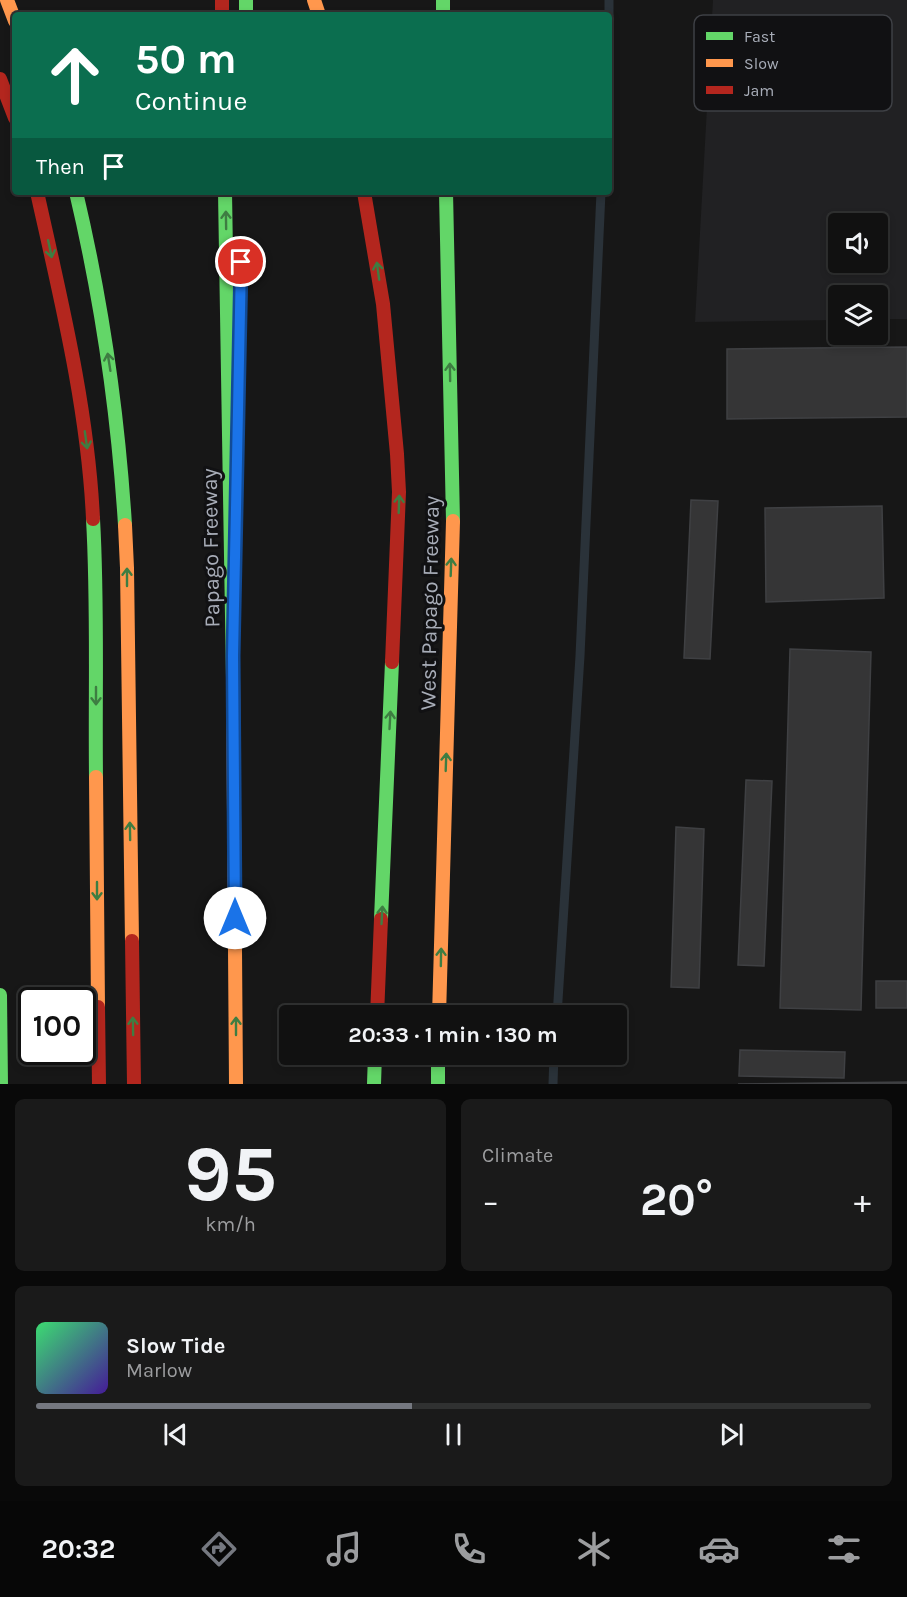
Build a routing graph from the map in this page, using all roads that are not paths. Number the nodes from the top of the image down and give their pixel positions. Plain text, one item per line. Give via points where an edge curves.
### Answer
1 (0, 79) edge
2 (12, 110) edge
3 (38, 195) edge
4 (77, 195) edge
5 (225, 195) edge
6 (364, 195) edge
7 (446, 195) edge
8 (240, 287) dead end
9 (233, 656) junction
10 (0, 995) edge
11 (377, 1005) edge
12 (439, 1005) edge
13 (375, 1065) edge
14 (438, 1065) edge
15 (1, 1084) edge
16 (99, 1084) edge
17 (134, 1084) edge
18 (236, 1084) edge
19 (374, 1084) edge
20 (438, 1084) edge

1 - 2 main road
3 -> 16 main road via 63,308 91,475 97,595
17 -> 4 main road via 124,510 113,384
9 -> 5 main road, Papago Freeway
11 -> 6 main road via 399,492 386,329
12 -> 7 main road, West Papago Freeway via 453,514
8 - 9 main road
18 -> 9 main road, Papago Freeway
10 - 15 main road
13 - 19 main road
14 - 20 main road

